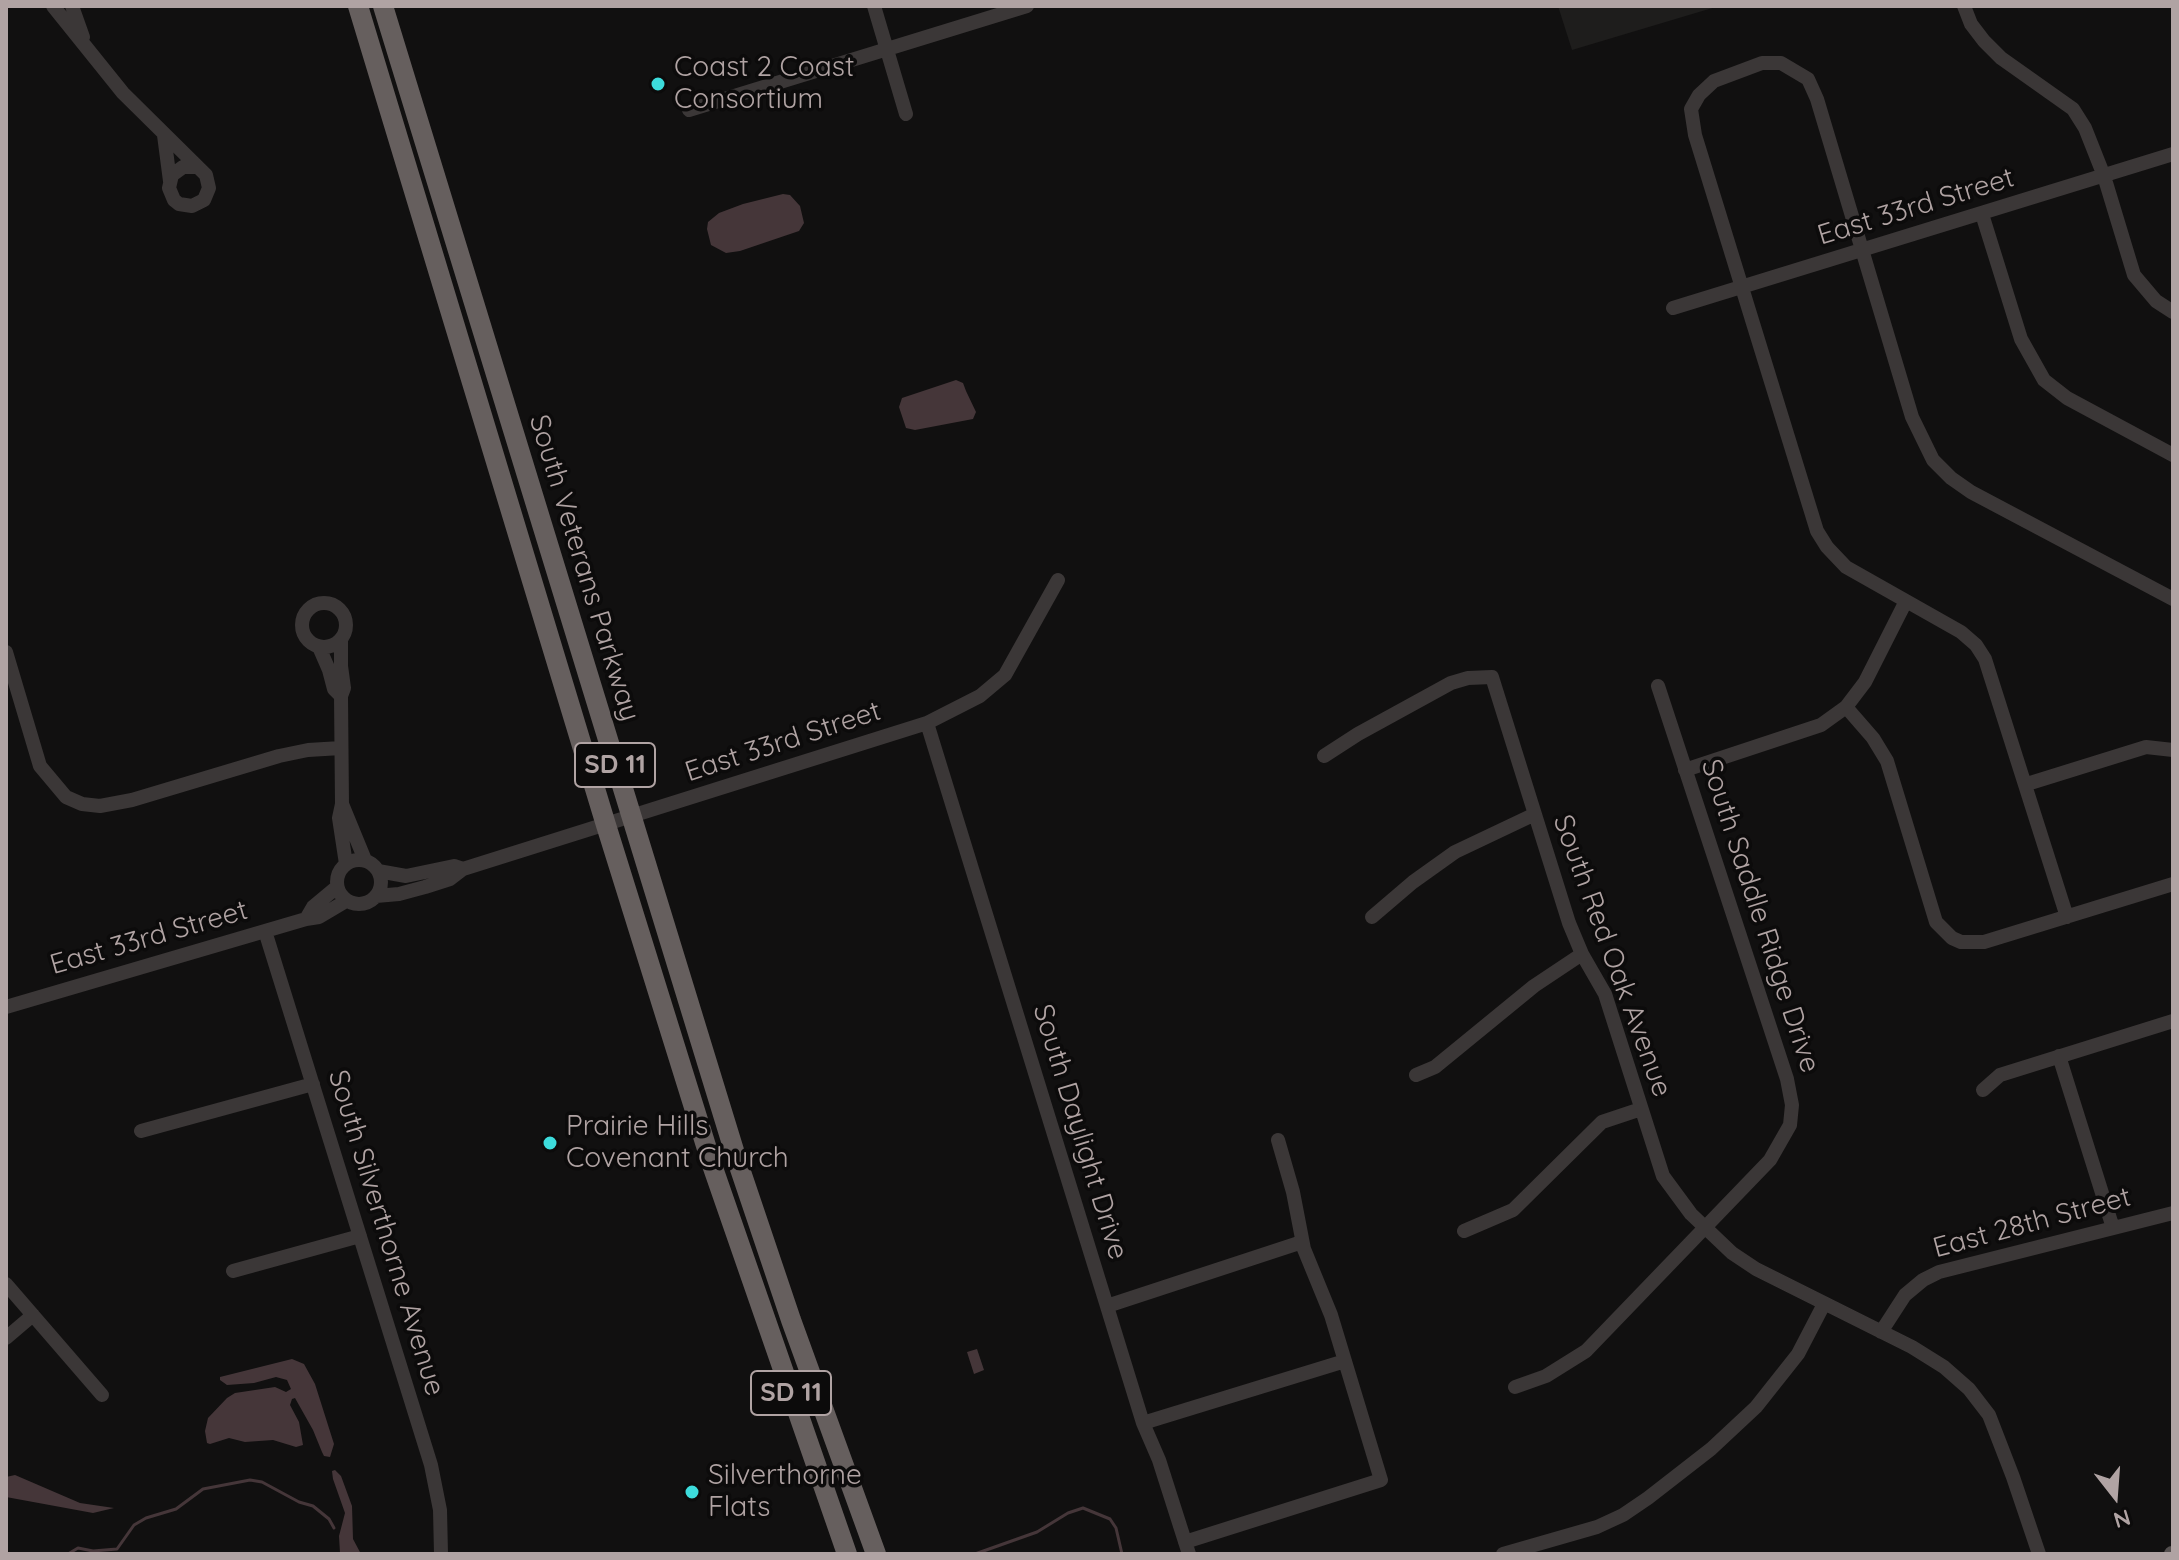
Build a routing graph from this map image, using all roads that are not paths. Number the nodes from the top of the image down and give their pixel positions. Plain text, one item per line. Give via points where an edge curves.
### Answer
1 (53, 6) edge
2 (72, 6) edge
3 (358, 6) edge
4 (383, 6) edge
5 (874, 6) edge
6 (1027, 6) edge
7 (1964, 6) edge
8 (86, 45) junction
9 (887, 49) junction
10 (689, 110) dead end
11 (906, 114) dead end
12 (164, 135) junction
13 (2173, 154) edge
14 (196, 167) junction
15 (2104, 176) junction
16 (170, 181) junction
17 (1982, 214) junction
18 (1860, 251) junction
19 (1742, 287) junction
20 (1673, 308) dead end
21 (2173, 312) edge
22 (2173, 455) edge
23 (1058, 580) dead end
24 (2173, 599) edge
25 (1906, 601) junction
26 (341, 639) junction
27 (319, 647) junction
28 (6, 652) edge
29 (1658, 686) dead end
30 (341, 696) junction
31 (1846, 707) junction
32 (927, 723) junction
33 (341, 748) junction
34 (2173, 750) edge
35 (1324, 756) dead end
36 (1685, 770) junction
37 (2027, 784) junction
38 (342, 804) junction
39 (1533, 815) junction
40 (631, 818) junction
41 (606, 825) junction
42 (365, 860) junction
43 (346, 864) junction
44 (463, 869) junction
45 (378, 871) junction
46 (2173, 884) edge
47 (337, 887) junction
48 (376, 896) junction
49 (346, 901) junction
50 (1372, 917) dead end
51 (2067, 917) junction
52 (306, 919) junction
53 (265, 931) junction
54 (1582, 954) junction
55 (6, 1007) edge
56 (2173, 1021) edge
57 (2059, 1056) junction
58 (1416, 1075) dead end
59 (313, 1084) junction
60 (1983, 1090) dead end
61 (1641, 1109) junction
62 (141, 1131) dead end
63 (1278, 1140) dead end
64 (2173, 1213) edge
65 (1703, 1228) junction
66 (2113, 1228) junction
67 (1464, 1231) dead end
68 (360, 1236) junction
69 (1302, 1242) junction
70 (233, 1271) dead end
71 (6, 1284) edge
72 (1824, 1304) junction
73 (1107, 1306) junction
74 (33, 1315) junction
75 (1881, 1332) junction
76 (6, 1338) edge
77 (1345, 1361) junction
78 (1515, 1387) dead end
79 (102, 1395) dead end
80 (1143, 1423) junction
81 (1187, 1548) edge
82 (441, 1554) edge
83 (847, 1554) edge
84 (876, 1554) edge
85 (1503, 1554) edge
86 (2039, 1554) edge

1 - 8 street
2 - 8 street
3 - 41 highway, South Veterans Parkway / SD 11
4 - 40 highway, South Veterans Parkway / SD 11
5 - 9 street
6 - 9 street
7 - 15 street via 1971,24 2001,58 2073,109
8 - 12 street
9 - 10 street
9 - 11 street
12 - 14 street
12 - 16 street
13 - 15 street, East 33rd Street
14 - 16 street via 177,170
14 - 16 street via 209,182 207,195 198,204 179,204 170,194
15 - 17 street, East 33rd Street
15 - 21 street via 2134,275
17 - 18 street, East 33rd Street
17 - 22 street via 2021,339 2044,380 2067,398
18 - 19 street, East 33rd Street
18 - 19 street via 1808,79 1781,63 1762,63 1714,81 1691,109
18 - 24 street via 1912,417 1933,460 1971,492
19 - 20 street, East 33rd Street
19 - 25 street via 1817,531 1846,567
23 - 32 street, East 33rd Street via 1005,675 980,696
25 - 31 street via 1865,682
25 - 37 street via 1961,632 1985,659
26 - 27 street
26 - 27 street via 346,626 342,613 331,604 317,605 306,614 303,628
26 - 30 street
27 - 30 street
28 - 33 street via 40,766 66,797 82,804 132,800 279,756
29 - 36 street, South Saddle Ridge Drive
30 - 33 street
31 - 36 street via 1821,725
31 - 51 street via 1887,761 1936,922 1944,932 1961,942 1984,942
32 - 40 street, East 33rd Street
32 - 73 street, South Daylight Drive
33 - 38 street
34 - 37 street via 2146,747
35 - 39 street, South Red Oak Avenue via 1451,683 1492,677
36 - 65 street, South Saddle Ridge Drive via 1792,1105 1790,1125 1770,1160
37 - 51 street
38 - 42 street
38 - 43 street
39 - 50 street via 1455,852
39 - 54 street, South Red Oak Avenue
40 - 41 street, East 33rd Street
40 - 84 highway, South Veterans Parkway / SD 11 via 761,1231
41 - 44 street, East 33rd Street
41 - 83 highway, South Veterans Parkway / SD 11 via 712,1165
42 - 43 street
42 - 45 street
43 - 47 street via 338,872
44 - 45 street, East 33rd Street via 454,866 406,876
44 - 48 street, East 33rd Street via 425,887
45 - 48 street
46 - 51 street
47 - 49 street
47 - 52 street
48 - 49 street, East 33rd Street via 361,904
49 - 52 street, East 33rd Street
52 - 53 street, East 33rd Street
53 - 55 street, East 33rd Street
53 - 59 street, South Silverthorne Avenue
54 - 58 street via 1435,1067
54 - 61 street, South Red Oak Avenue via 1605,994
56 - 57 street
57 - 60 street via 2000,1075
57 - 66 street
59 - 62 street
59 - 68 street, South Silverthorne Avenue
61 - 65 street, South Red Oak Avenue via 1663,1176
61 - 67 street via 1602,1122 1513,1210
63 - 69 street
64 - 66 street, East 28th Street
65 - 72 street, South Red Oak Avenue via 1756,1269
65 - 78 street, South Saddle Ridge Drive via 1586,1351 1546,1376
66 - 75 street, East 28th Street via 1939,1272 1905,1295
68 - 70 street
68 - 82 street, South Silverthorne Avenue via 434,1479
69 - 73 street
69 - 77 street
71 - 74 street
72 - 75 street, South Red Oak Avenue
72 - 85 street via 1798,1354 1756,1407 1711,1449 1623,1515
73 - 80 street, South Daylight Drive
74 - 76 street
74 - 79 street
75 - 86 street, South Red Oak Avenue via 1944,1367 1989,1415
77 - 80 street
77 - 81 street via 1381,1480
80 - 81 street, South Daylight Drive

